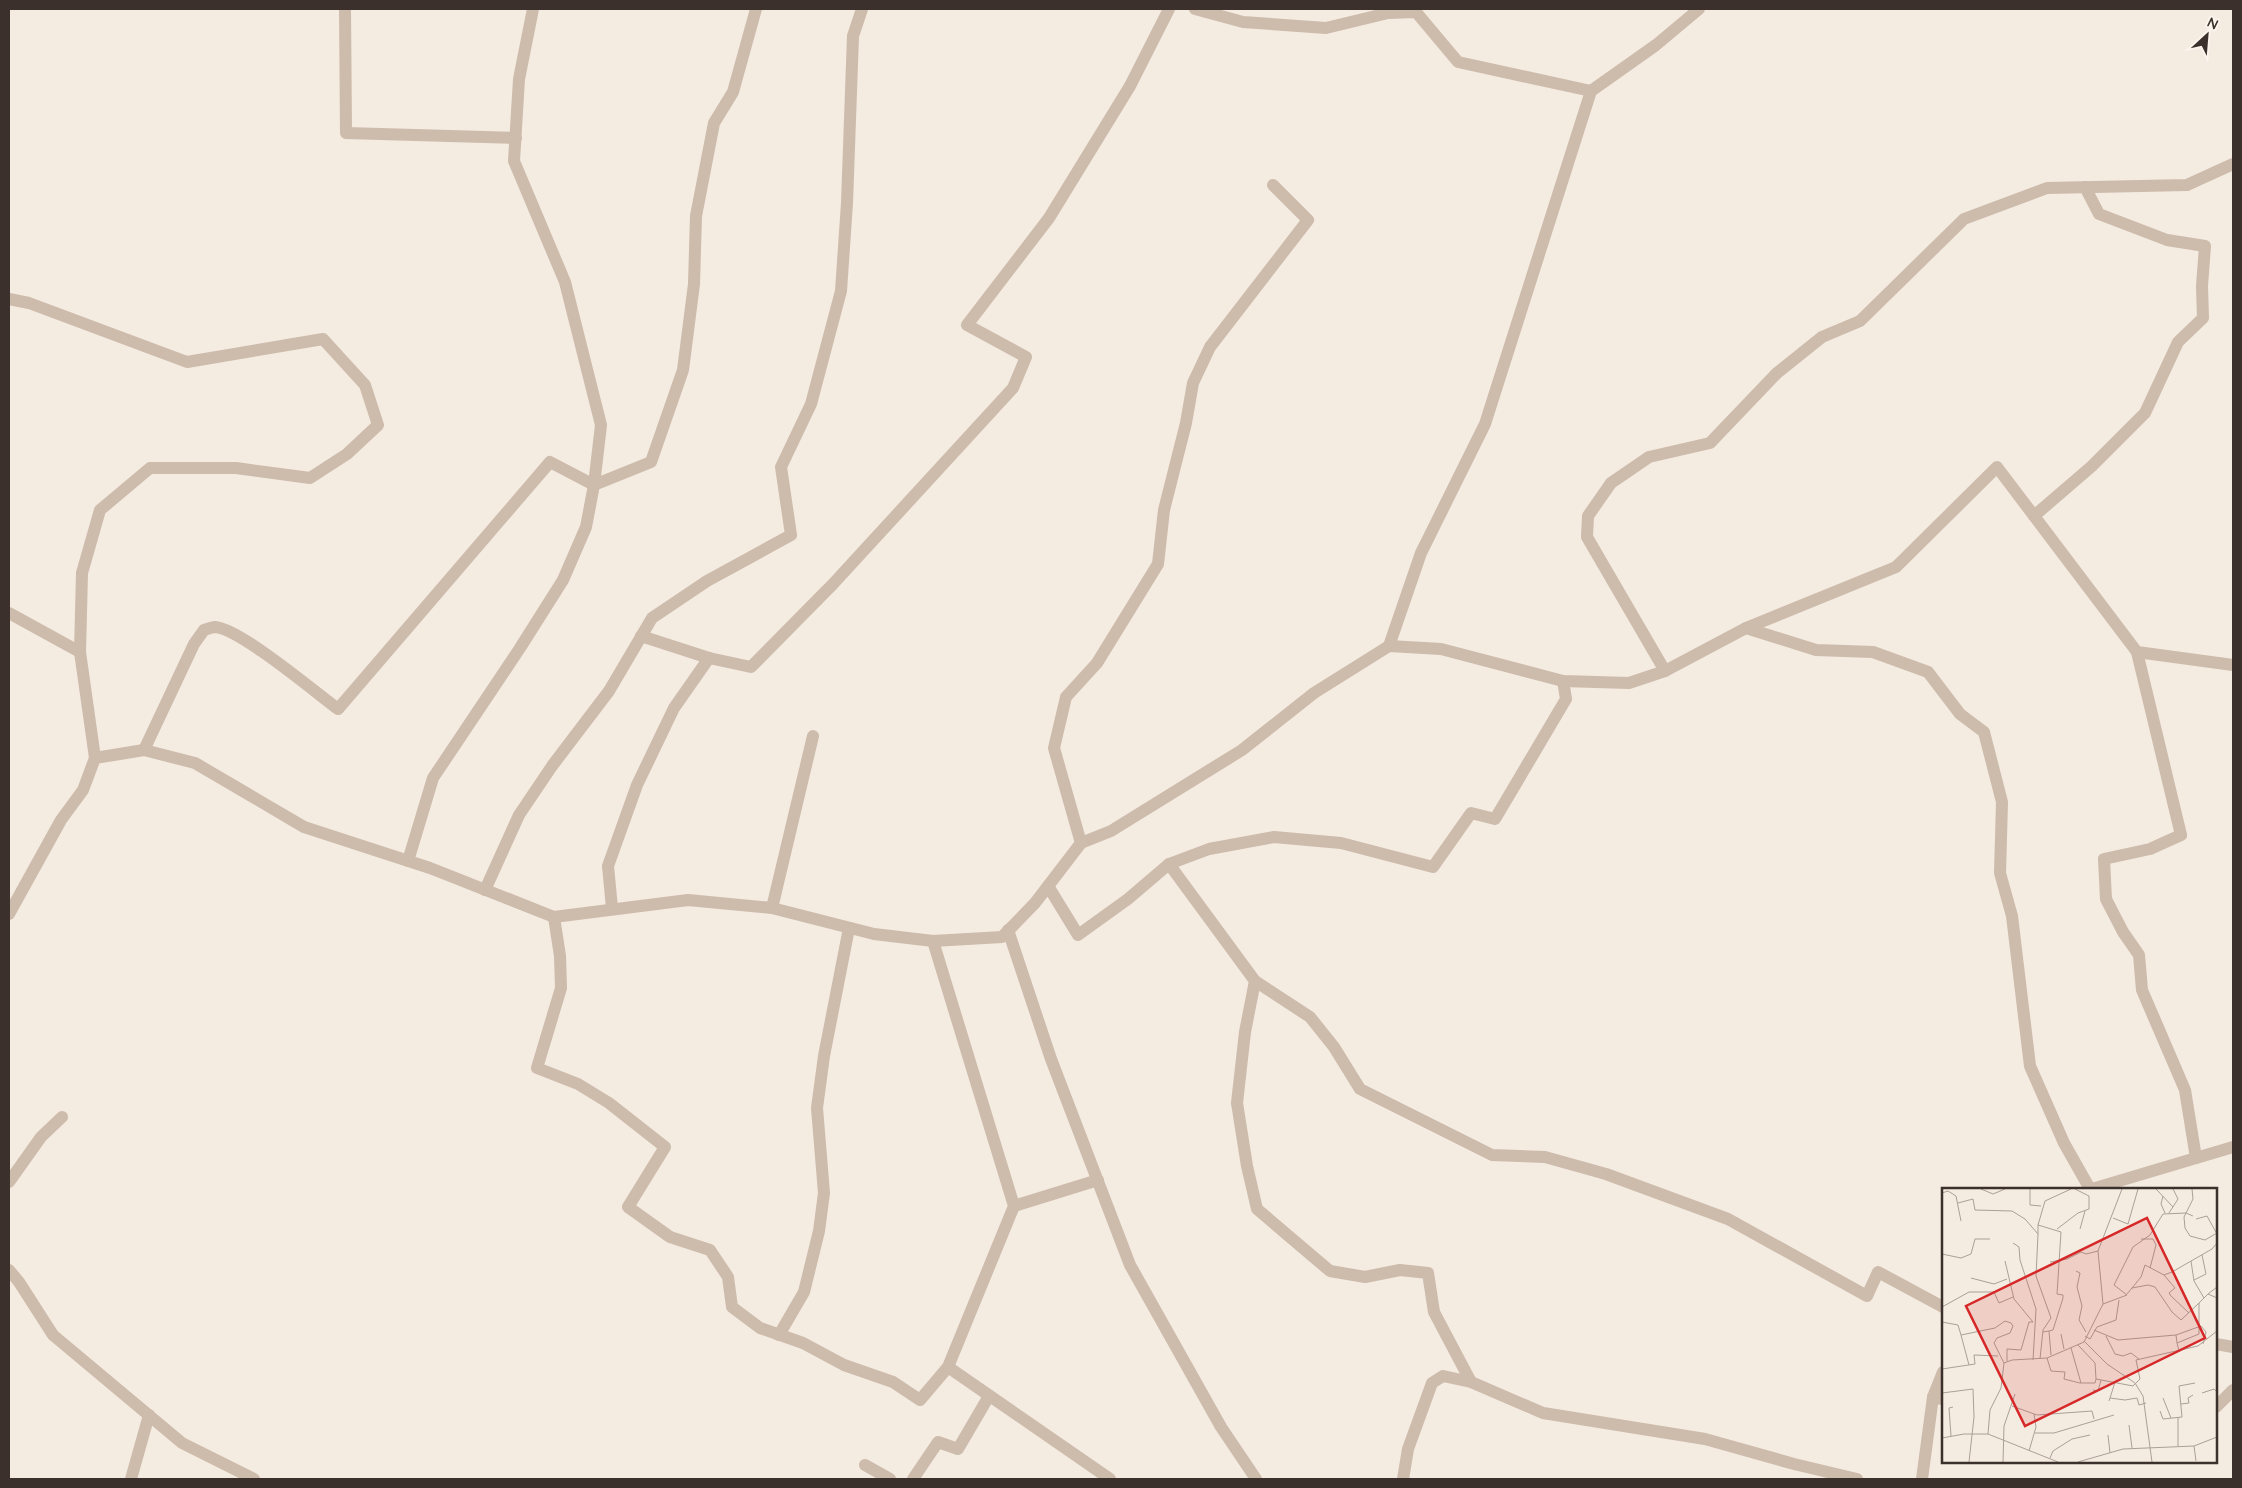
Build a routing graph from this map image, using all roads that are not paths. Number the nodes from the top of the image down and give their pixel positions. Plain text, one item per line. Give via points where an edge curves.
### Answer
1 (345, 9) edge
2 (533, 9) edge
3 (756, 9) edge
4 (862, 9) edge
5 (1169, 9) edge
6 (1195, 9) edge
7 (1699, 9) edge
8 (1591, 91) junction
9 (516, 138) junction
10 (2233, 164) edge
11 (1273, 185) dead end
12 (2085, 187) junction
13 (9, 299) edge
14 (594, 486) junction
15 (2034, 516) junction
16 (9, 613) edge
17 (1746, 628) junction
18 (641, 636) junction
19 (1389, 646) junction
20 (80, 652) junction
21 (2137, 652) junction
22 (709, 658) junction
23 (2233, 665) edge
24 (1664, 671) junction
25 (1563, 681) junction
26 (813, 736) dead end
27 (144, 750) junction
28 (95, 758) junction
29 (1081, 843) junction
30 (408, 861) junction
31 (1169, 864) junction
32 (1048, 886) junction
33 (485, 890) junction
34 (612, 908) junction
35 (772, 908) junction
36 (9, 914) edge
37 (554, 917) junction
38 (849, 928) junction
39 (1008, 930) junction
40 (933, 941) junction
41 (1255, 981) junction
42 (62, 1117) dead end
43 (2233, 1147) edge
44 (2196, 1158) junction
45 (1098, 1180) junction
46 (9, 1182) edge
47 (2090, 1188) edge
48 (2094, 1188) edge
49 (1014, 1206) junction
50 (9, 1270) edge
51 (1942, 1306) edge
52 (779, 1335) junction
53 (2217, 1344) edge
54 (2233, 1347) edge
55 (948, 1367) junction
56 (1942, 1377) edge
57 (1471, 1382) junction
58 (989, 1396) junction
59 (2231, 1397) edge
60 (1938, 1398) edge
61 (2217, 1406) edge
62 (149, 1415) junction
63 (865, 1465) dead end
64 (131, 1479) edge
65 (254, 1479) edge
66 (890, 1479) edge
67 (914, 1479) edge
68 (1110, 1479) edge
69 (1256, 1479) edge
70 (1403, 1479) edge
71 (1857, 1479) edge
72 (1922, 1479) edge

1 - 9 street via 346,133
2 - 9 street via 519,79
3 - 14 street via 733,92 714,123 696,216 694,284 683,370 651,462
4 - 18 street via 853,36 841,291 812,404 781,467 792,534 699,586 652,618
5 - 22 street via 1130,86 1049,218 967,325 1026,358 1013,388 833,584 750,667
6 - 8 street via 1243,22 1326,28 1388,13 1416,12 1458,62
7 - 8 street
8 - 19 street via 1485,424 1421,553
9 - 14 street via 514,161 565,282 601,425
10 - 12 street via 2187,185
11 - 29 street via 1308,220 1210,347 1193,382 1164,510 1158,564 1097,663 1066,697 1054,748
12 - 15 street via 2099,214 2167,240 2205,246 2203,318 2178,342 2145,413 2092,466
12 - 24 street via 2047,188 1964,219 1860,321 1822,337 1777,373 1710,443 1649,457 1611,482 1588,516 1587,537
13 - 20 street via 29,303 187,362 323,339 365,385 378,425 347,454 310,478 236,468 150,468 100,510 82,573
14 - 27 street via 550,462 338,709 274,659 230,633 216,627 204,630 194,644
14 - 30 street via 586,527 563,580 433,778
15 - 17 street via 1997,467 1896,567
15 - 21 street
16 - 20 street
17 - 24 street
17 - 47 street via 1816,650 1873,652 1928,672 1960,714 1984,732 2002,802 2000,873 2012,916 2030,1066 2064,1143
18 - 22 street
18 - 33 street via 609,691 519,815
19 - 25 street via 1442,649
19 - 29 street via 1314,693 1242,750 1111,831
20 - 28 street
21 - 23 street
21 - 44 street via 2181,835 2150,849 2104,859 2106,899 2139,955 2142,990 2185,1090
22 - 34 street via 674,708 636,785 608,866
24 - 25 street via 1629,684
25 - 31 street via 1566,699 1495,819 1471,813 1433,868 1341,842 1274,837 1209,849
26 - 35 street
27 - 28 street
27 - 30 street via 195,763 304,827
28 - 36 street via 83,790 61,820
29 - 32 street
30 - 33 street
31 - 32 street via 1128,899 1078,934
31 - 41 street
32 - 39 street
33 - 37 street
34 - 35 street via 688,900
34 - 37 street
35 - 38 street
37 - 52 street via 561,988 537,1068 578,1084 609,1103 665,1146 628,1207 670,1237 710,1250 728,1277 732,1306 760,1328
38 - 40 street
38 - 52 street via 817,1108 824,1193 819,1231 804,1292
39 - 40 street via 1002,937
39 - 45 street via 1050,1059
40 - 49 street
41 - 51 street via 1310,1017 1334,1047 1360,1089 1492,1155 1545,1157 1606,1174 1728,1219 1867,1296 1878,1272
41 - 57 street via 1237,1103 1257,1209 1330,1271 1365,1277 1400,1270 1428,1273 1434,1312
42 - 46 street via 41,1137
43 - 44 street
44 - 48 street
45 - 49 street
45 - 69 street via 1130,1265 1221,1427
49 - 55 street
50 - 62 street via 53,1335
52 - 55 street via 804,1343 844,1365 893,1382 920,1400
53 - 54 street
55 - 58 street
56 - 60 street
57 - 70 street via 1442,1376 1432,1383 1408,1449
57 - 71 street via 1543,1413 1706,1439
58 - 67 street via 958,1449 938,1442
58 - 68 street
59 - 61 street
60 - 72 street
62 - 64 street
62 - 65 street via 182,1443
63 - 66 street

